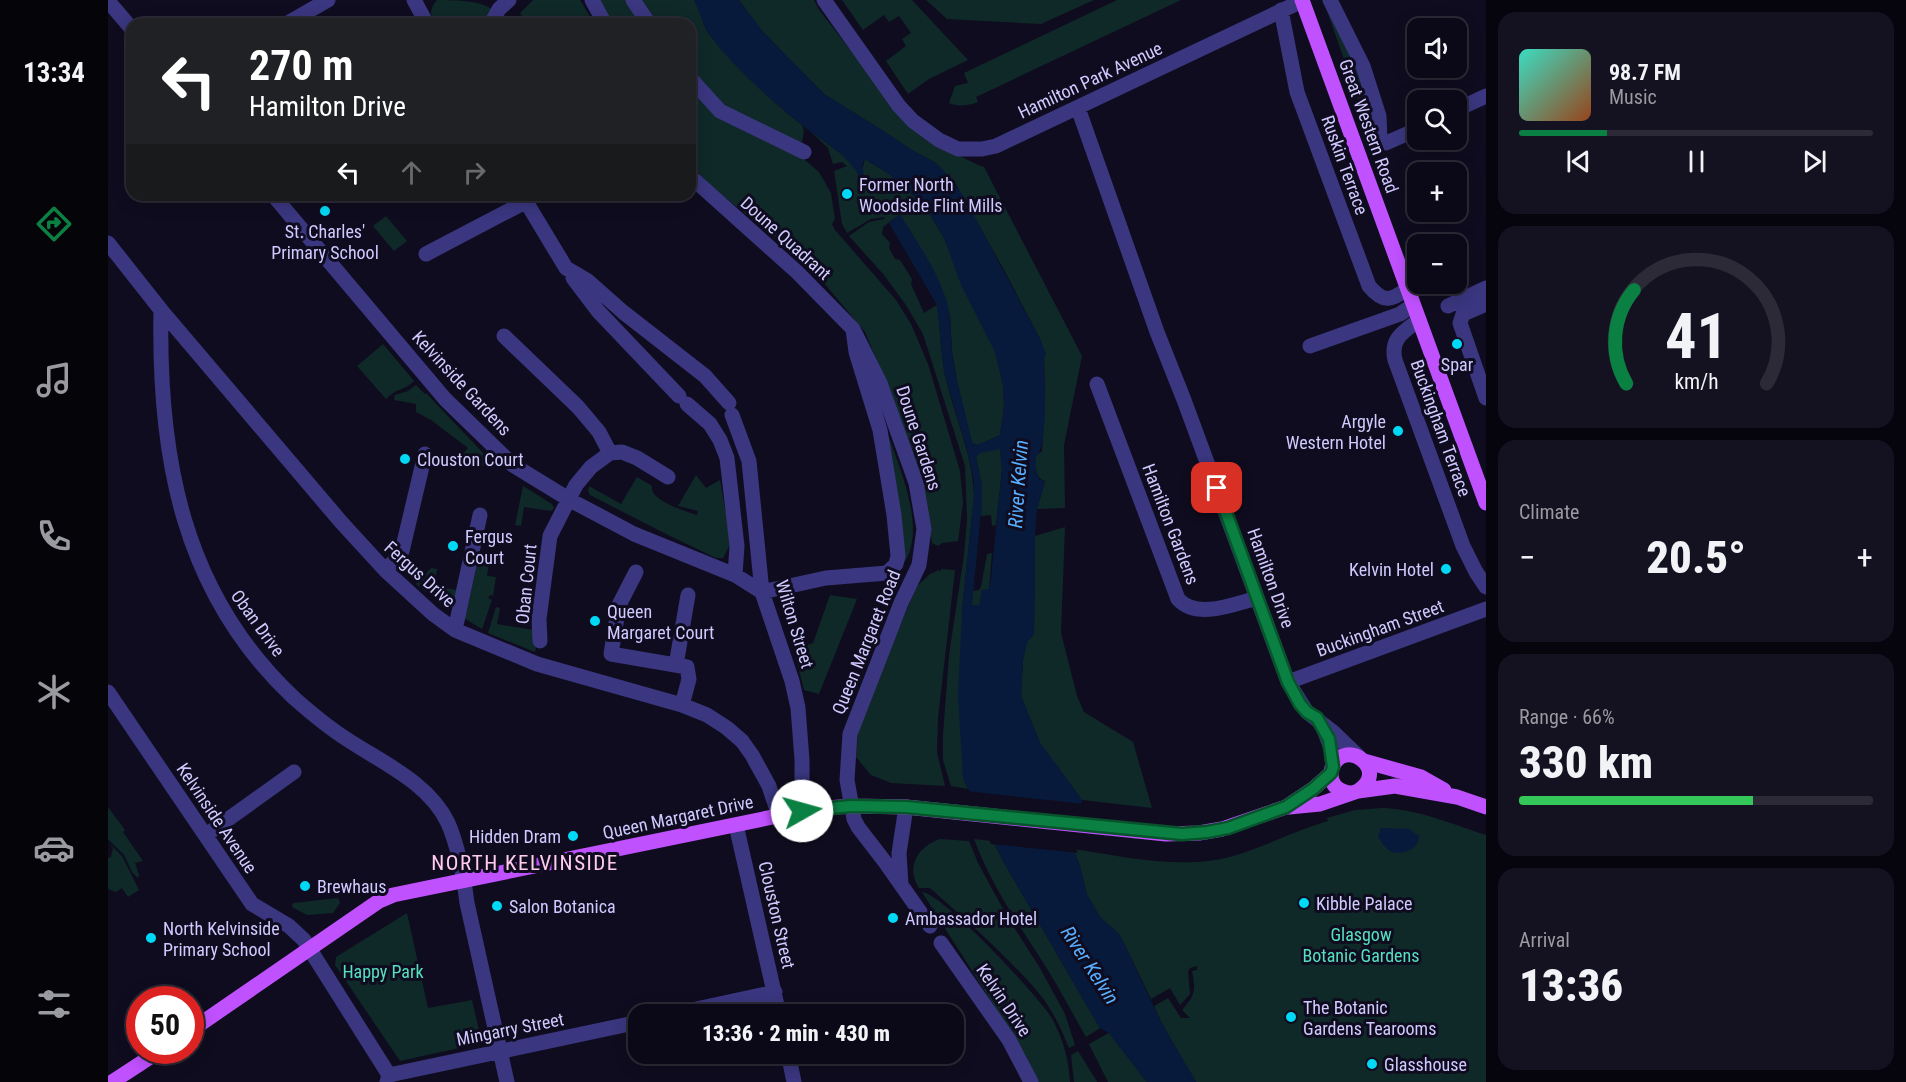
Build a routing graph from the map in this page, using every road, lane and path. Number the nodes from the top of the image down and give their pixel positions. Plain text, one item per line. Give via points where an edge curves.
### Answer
1 (328, 0) edge
2 (414, 0) edge
3 (509, 0) edge
4 (592, 0) edge
5 (633, 0) edge
6 (824, 0) edge
7 (1302, 0) edge
8 (1330, 0) edge
9 (108, 1) edge
10 (1281, 10) junction
11 (296, 18) edge
12 (424, 18) edge
13 (494, 18) edge
14 (602, 18) edge
15 (645, 18) edge
16 (126, 22) edge
17 (696, 85) edge
18 (1486, 96) edge
19 (1467, 105) edge
20 (1078, 108) junction
21 (1407, 134) edge
22 (804, 152) dead end
23 (696, 181) edge
24 (278, 201) edge
25 (518, 201) edge
26 (525, 201) edge
27 (108, 243) edge
28 (426, 254) dead end
29 (566, 268) junction
30 (1486, 288) edge
31 (1407, 289) joint
32 (1409, 294) edge
33 (1486, 304) edge
34 (1413, 305) junction
35 (1448, 306) dead end
36 (161, 310) junction
37 (1419, 320) junction
38 (853, 329) junction
39 (504, 336) dead end
40 (1310, 346) dead end
41 (1097, 384) dead end
42 (1486, 398) edge
43 (610, 453) junction
44 (425, 454) dead end
45 (668, 477) dead end
46 (570, 500) junction
47 (1486, 503) edge
48 (480, 515) dead end
49 (919, 565) joint
50 (386, 571) junction
51 (636, 572) dead end
52 (735, 575) junction
53 (1486, 587) edge
54 (762, 592) junction
55 (688, 595) dead end
56 (1257, 598) junction
57 (1486, 609) edge
58 (455, 630) junction
59 (540, 641) dead end
60 (676, 665) junction
61 (1288, 682) junction
62 (108, 692) edge
63 (682, 705) junction
64 (1317, 718) junction
65 (1362, 759) junction
66 (1332, 770) junction
67 (294, 772) dead end
68 (1355, 792) junction
69 (1457, 797) junction
70 (851, 806) junction
71 (906, 807) junction
72 (1286, 807) junction
73 (1486, 807) edge
74 (802, 811) junction
75 (779, 816) junction
76 (736, 825) junction
77 (206, 835) junction
78 (464, 881) junction
79 (901, 885) junction
80 (930, 926) dead end
81 (941, 943) dead end
82 (309, 949) junction
83 (774, 992) junction
84 (719, 1004) edge
85 (777, 1004) edge
86 (204, 1021) edge
87 (628, 1024) edge
88 (499, 1052) junction
89 (140, 1064) edge
90 (790, 1064) edge
91 (388, 1078) edge
92 (112, 1082) edge
93 (507, 1082) edge
94 (794, 1082) edge
95 (1031, 1082) edge

1 - 11 street
2 - 12 street
3 - 13 street
4 - 14 street
5 - 15 street
6 - 20 street, Hamilton Park Avenue via 899,106 939,140 958,149 996,146
7 - 10 street, Hamilton Park Avenue
7 - 31 main road, Great Western Road
8 - 21 street via 1363,66 1379,116 1380,140 1386,143
9 - 16 street
10 - 20 street, Hamilton Park Avenue
10 - 31 street, Ruskin Terrace via 1297,92 1369,286 1390,299
17 - 22 street via 720,111
18 - 19 street
20 - 56 street, Hamilton Drive
23 - 38 street, Doune Quadrant via 797,272
24 - 46 street, Kelvinside Gardens via 451,405 513,465
25 - 28 street
26 - 29 street, Wilton Street
27 - 36 street, Fergus Drive
29 - 52 street, Wilton Street via 598,311 710,424 720,440 727,458 737,546
29 - 54 street, Wilton Street via 588,281 705,376 731,409 749,461
30 - 35 street
32 - 34 main road, Great Western Road
33 - 42 street via 1463,314 1460,323
34 - 37 main road, Great Western Road
34 - 40 street via 1400,314
36 - 50 street, Fergus Drive
36 - 78 street, Oban Drive via 160,359 170,458 190,542 216,600 274,677 295,698 345,738 411,781 436,805 448,823
37 - 47 main road, Great Western Road
37 - 53 street, Buckingham Terrace via 1395,341 1395,360 1463,546
38 - 49 street, Doune Gardens via 880,383 916,483 924,529
38 - 54 street via 890,484 896,564 887,573 825,578
39 - 43 street via 578,407
41 - 56 street, Hamilton Gardens via 1178,599 1197,609 1211,609
43 - 45 street via 622,452 637,458
43 - 46 street, Oban Court via 591,467
44 - 50 street via 402,551
46 - 52 street, Kelvinside Gardens via 634,534
46 - 59 street, Oban Court via 550,536
48 - 58 street
49 - 70 street, Queen Margaret Road via 850,734 847,780
50 - 58 street, Fergus Drive
51 - 60 street via 619,605 611,654
52 - 54 street, Kelvinside Gardens
54 - 74 street, Wilton Street via 798,708
55 - 60 street
56 - 61 street, Hamilton Drive
57 - 61 street, Buckingham Street
58 - 63 street, Fergus Drive via 537,664
60 - 63 street via 687,667 690,679
61 - 64 street, Hamilton Drive via 1300,704
62 - 77 street, Kelvinside Avenue
63 - 75 street, Fergus Drive via 707,715 742,741 761,769
64 - 65 street, Hamilton Drive
64 - 66 street, Hamilton Drive via 1329,739
65 - 66 main road, Queen Margaret Drive via 1347,755 1336,761
65 - 68 main road via 1368,766 1369,778
65 - 69 main road, Queen Margaret Drive via 1421,777
66 - 68 main road via 1332,780 1340,790
66 - 72 main road, Queen Margaret Drive
67 - 77 street
68 - 69 main road, Queen Margaret Drive via 1395,786
68 - 72 main road, Queen Margaret Drive via 1320,804
69 - 73 main road, Queen Margaret Drive
70 - 71 main road, Queen Margaret Drive
70 - 74 main road, Queen Margaret Drive
70 - 79 street via 858,827
71 - 72 main road, Queen Margaret Drive via 1182,834 1214,831
71 - 79 street via 899,853
74 - 75 main road, Queen Margaret Drive
75 - 76 main road, Queen Margaret Drive
76 - 78 main road, Queen Margaret Drive
76 - 83 street, Clouston Street
77 - 82 street, Kelvinside Avenue via 252,904 289,926
78 - 82 main road, Queen Margaret Drive via 384,898
78 - 88 street, Oban Drive
79 - 80 street
81 - 95 street, Kelvin Drive via 1009,1040
82 - 86 main road, Queen Margaret Drive
82 - 91 street, Kelvinside Avenue
83 - 84 street
83 - 85 street, Clouston Street
87 - 88 street, Mingarry Street
88 - 91 street, Mingarry Street
88 - 93 street, Oban Drive
89 - 92 main road
90 - 94 street

